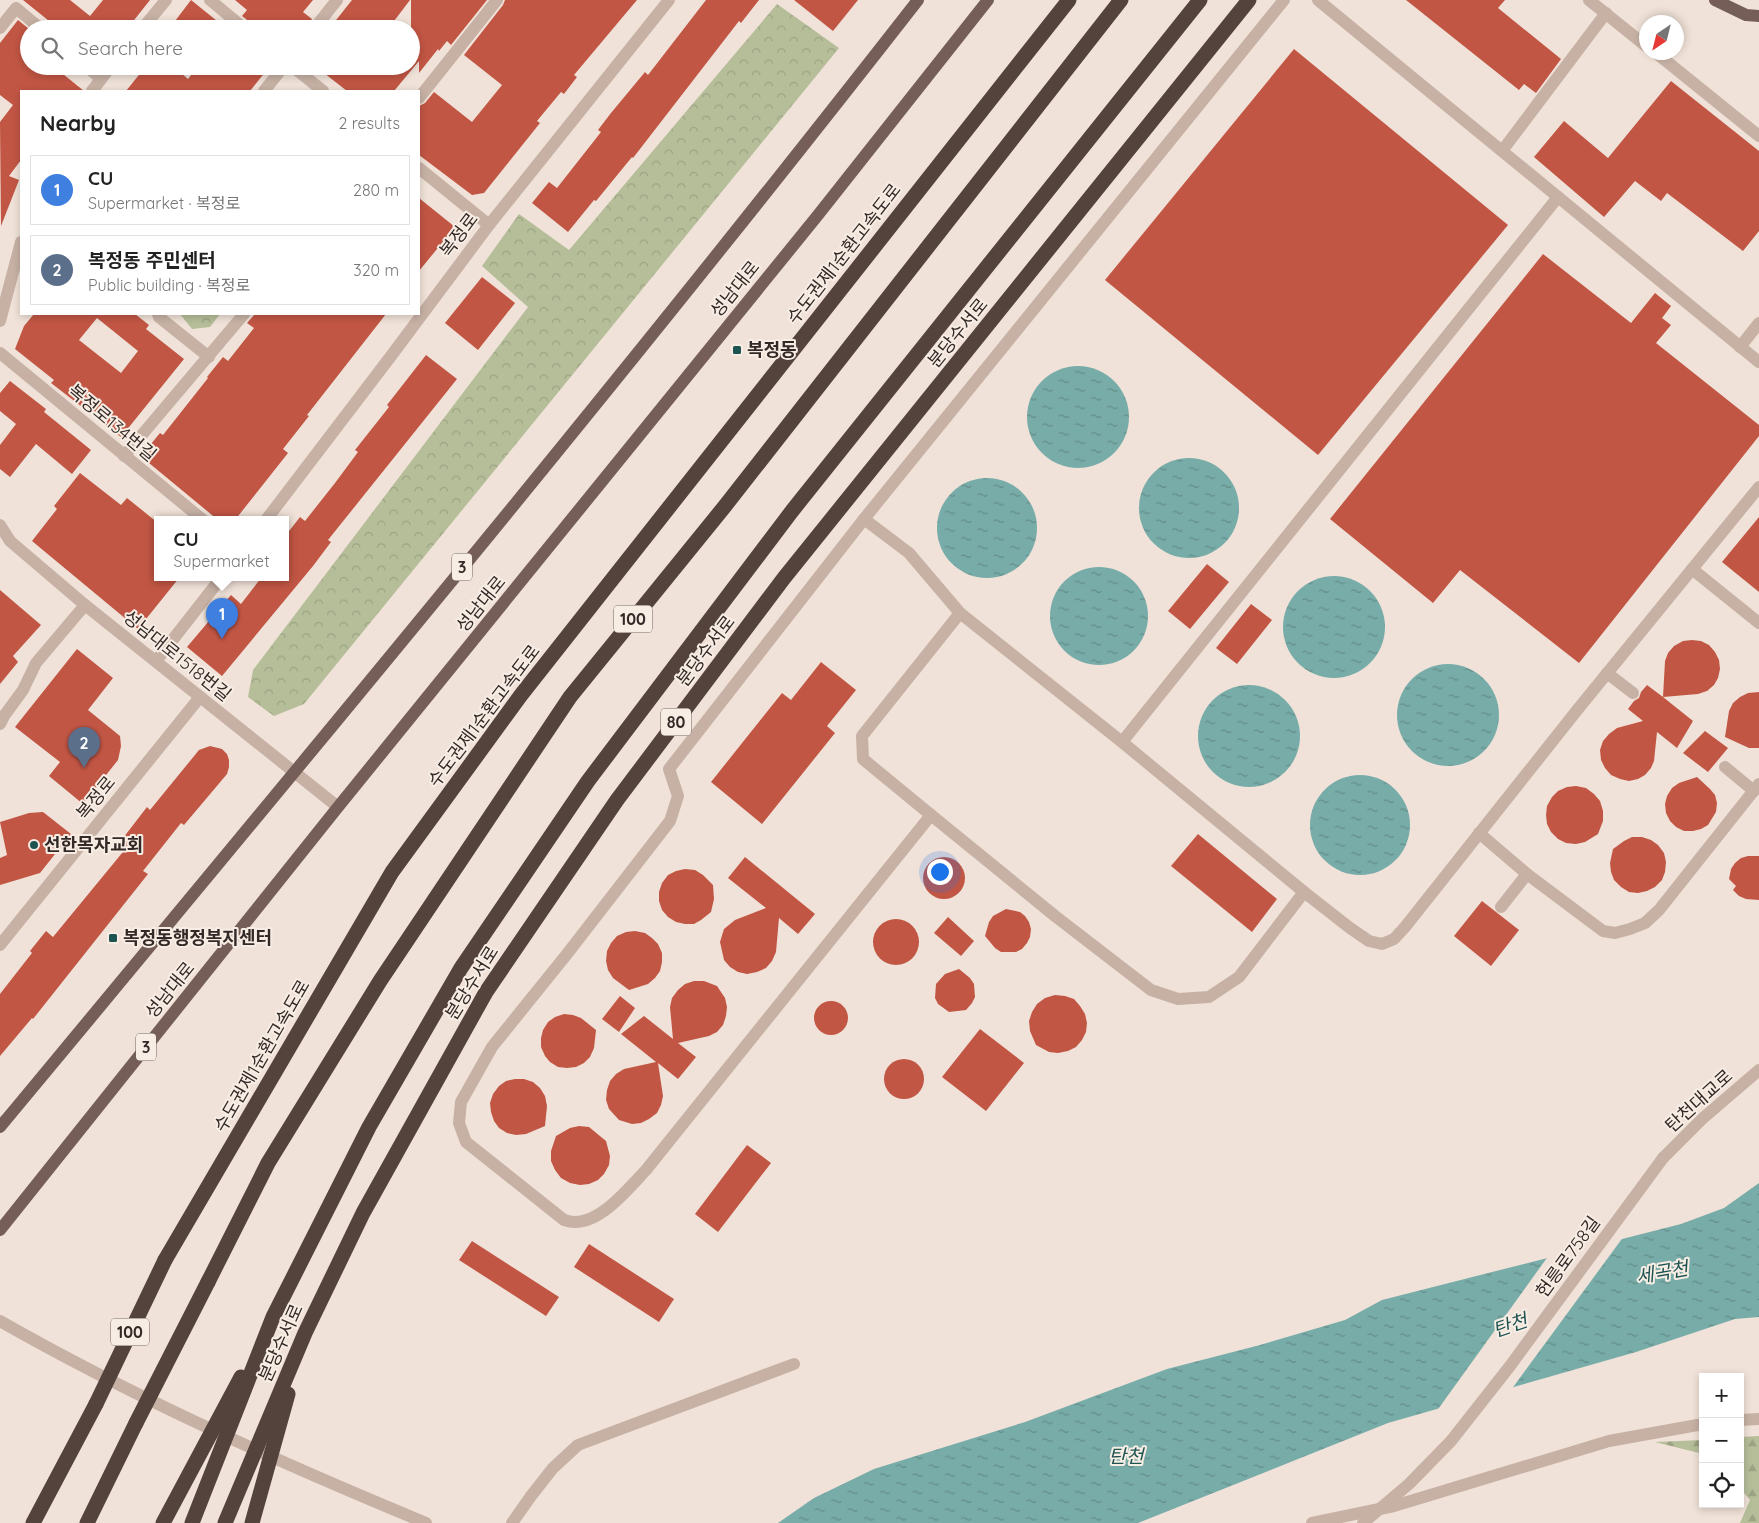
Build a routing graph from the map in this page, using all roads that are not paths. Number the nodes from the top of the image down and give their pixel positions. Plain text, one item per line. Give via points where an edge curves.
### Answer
1 (6, 0) edge
2 (166, 0) edge
3 (210, 0) edge
4 (337, 0) edge
5 (497, 0) edge
6 (669, 0) edge
7 (918, 0) edge
8 (988, 0) edge
9 (1070, 0) edge
10 (1122, 0) edge
11 (1200, 0) edge
12 (1249, 0) edge
13 (1284, 0) edge
14 (1318, 0) edge
15 (1589, 0) edge
16 (1715, 0) edge
17 (16, 8) junction
18 (1606, 13) junction
19 (1759, 16) edge
20 (30, 20) edge
21 (149, 20) edge
22 (235, 20) edge
23 (321, 20) edge
24 (0, 28) edge
25 (1639, 40) edge
26 (1665, 60) edge
27 (97, 75) edge
28 (104, 75) edge
29 (277, 75) edge
30 (303, 75) edge
31 (101, 78) junction
32 (93, 90) edge
33 (265, 90) edge
34 (322, 90) edge
35 (420, 97) edge
36 (1759, 136) edge
37 (1502, 151) junction
38 (420, 169) edge
39 (1558, 197) junction
40 (489, 225) junction
41 (20, 246) edge
42 (158, 315) edge
43 (243, 315) edge
44 (0, 321) edge
45 (1759, 323) edge
46 (1740, 347) junction
47 (0, 353) edge
48 (209, 357) junction
49 (1759, 362) edge
50 (124, 456) junction
51 (1759, 487) edge
52 (197, 516) edge
53 (269, 516) edge
54 (864, 519) junction
55 (0, 525) edge
56 (5, 540) edge
57 (1692, 569) junction
58 (219, 581) edge
59 (85, 605) junction
60 (960, 613) junction
61 (1759, 623) edge
62 (156, 661) junction
63 (1607, 673) junction
64 (1633, 693) dead end
65 (200, 696) junction
66 (0, 724) edge
67 (1122, 742) junction
68 (1724, 767) dead end
69 (295, 772) junction
70 (1756, 788) edge
71 (338, 807) junction
72 (931, 815) junction
73 (1479, 833) junction
74 (1527, 874) junction
75 (1304, 892) junction
76 (1501, 907) dead end
77 (0, 944) edge
78 (1759, 1070) edge
79 (0, 1127) edge
80 (1663, 1158) joint
81 (0, 1230) edge
82 (273, 1317) junction
83 (0, 1321) edge
84 (305, 1333) junction
85 (794, 1364) dead end
86 (1759, 1419) edge
87 (1744, 1420) edge
88 (1699, 1425) edge
89 (33, 1523) edge
90 (87, 1523) edge
91 (163, 1523) edge
92 (192, 1523) edge
93 (225, 1523) edge
94 (252, 1523) edge
95 (426, 1523) edge
96 (512, 1523) edge
97 (1312, 1523) edge
98 (1363, 1523) edge

1 - 17 street
2 - 21 street
3 - 22 street
4 - 23 street
5 - 35 street
6 - 40 street, 복정로
7 - 69 main road, 성남대로 / 3 via 772,186
8 - 71 main road, 성남대로 / 3
9 - 89 highway, 수도권제1순환고속도로 / 100, bridge via 521,695 392,872 165,1260 96,1404
10 - 90 highway, 100, bridge via 725,506 570,697 380,981 268,1163
11 - 82 highway, 분당수서로 / 80, bridge via 792,511 588,781 461,968 369,1128
12 - 84 highway, 분당수서로 / 80, bridge via 790,571 617,800 486,992 363,1213
13 - 54 street
14 - 37 street
15 - 18 street
16 - 19 main road via 1746,15
17 - 20 street
17 - 24 street
18 - 25 street
18 - 37 street
26 - 36 street
27 - 31 street
28 - 31 street
29 - 33 street
30 - 34 street
31 - 32 street
37 - 39 street
38 - 40 street
39 - 46 street
39 - 67 street
40 - 53 street, 복정로
41 - 44 street
42 - 48 street
43 - 48 street
45 - 46 street
46 - 49 street
47 - 50 street, 복정로134번길
48 - 50 street
50 - 52 street, 복정로134번길
51 - 57 street
54 - 60 street via 909,553
54 - 72 street via 669,769 678,796 670,821 492,1047 461,1102 459,1123 466,1142 564,1220 588,1220 610,1207 646,1170
55 - 56 street, 성남대로1518번길
56 - 59 street, 성남대로1518번길
57 - 61 street
57 - 63 street
58 - 62 street
59 - 62 street, 성남대로1518번길
59 - 66 street via 36,663 24,690
60 - 67 street
60 - 72 street via 862,736 863,759
62 - 65 street, 성남대로1518번길
63 - 64 street
63 - 73 street
65 - 69 street, 성남대로1518번길
65 - 77 street, 복정로
67 - 75 street
68 - 70 street
69 - 71 street, 성남대로1518번길
69 - 79 main road, 성남대로 / 3
70 - 74 street via 1659,910 1630,929 1615,933 1603,930
71 - 81 main road, 성남대로 / 3
72 - 75 street via 1152,990 1178,999 1209,997 1239,977
73 - 74 street
73 - 75 street via 1394,939 1382,944 1350,928
74 - 76 street
78 - 80 street, 탄천대교로
80 - 98 street, 헌릉로758길, bridge via 1451,1441 1409,1484
82 - 91 highway, bridge
82 - 92 highway, 분당수서로 / 80, bridge
83 - 95 street via 62,1357 260,1452
84 - 93 highway, 분당수서로 / 80, bridge
84 - 94 highway, bridge
85 - 96 street via 578,1445 553,1468
86 - 87 street
88 - 97 street via 1609,1441 1394,1506

